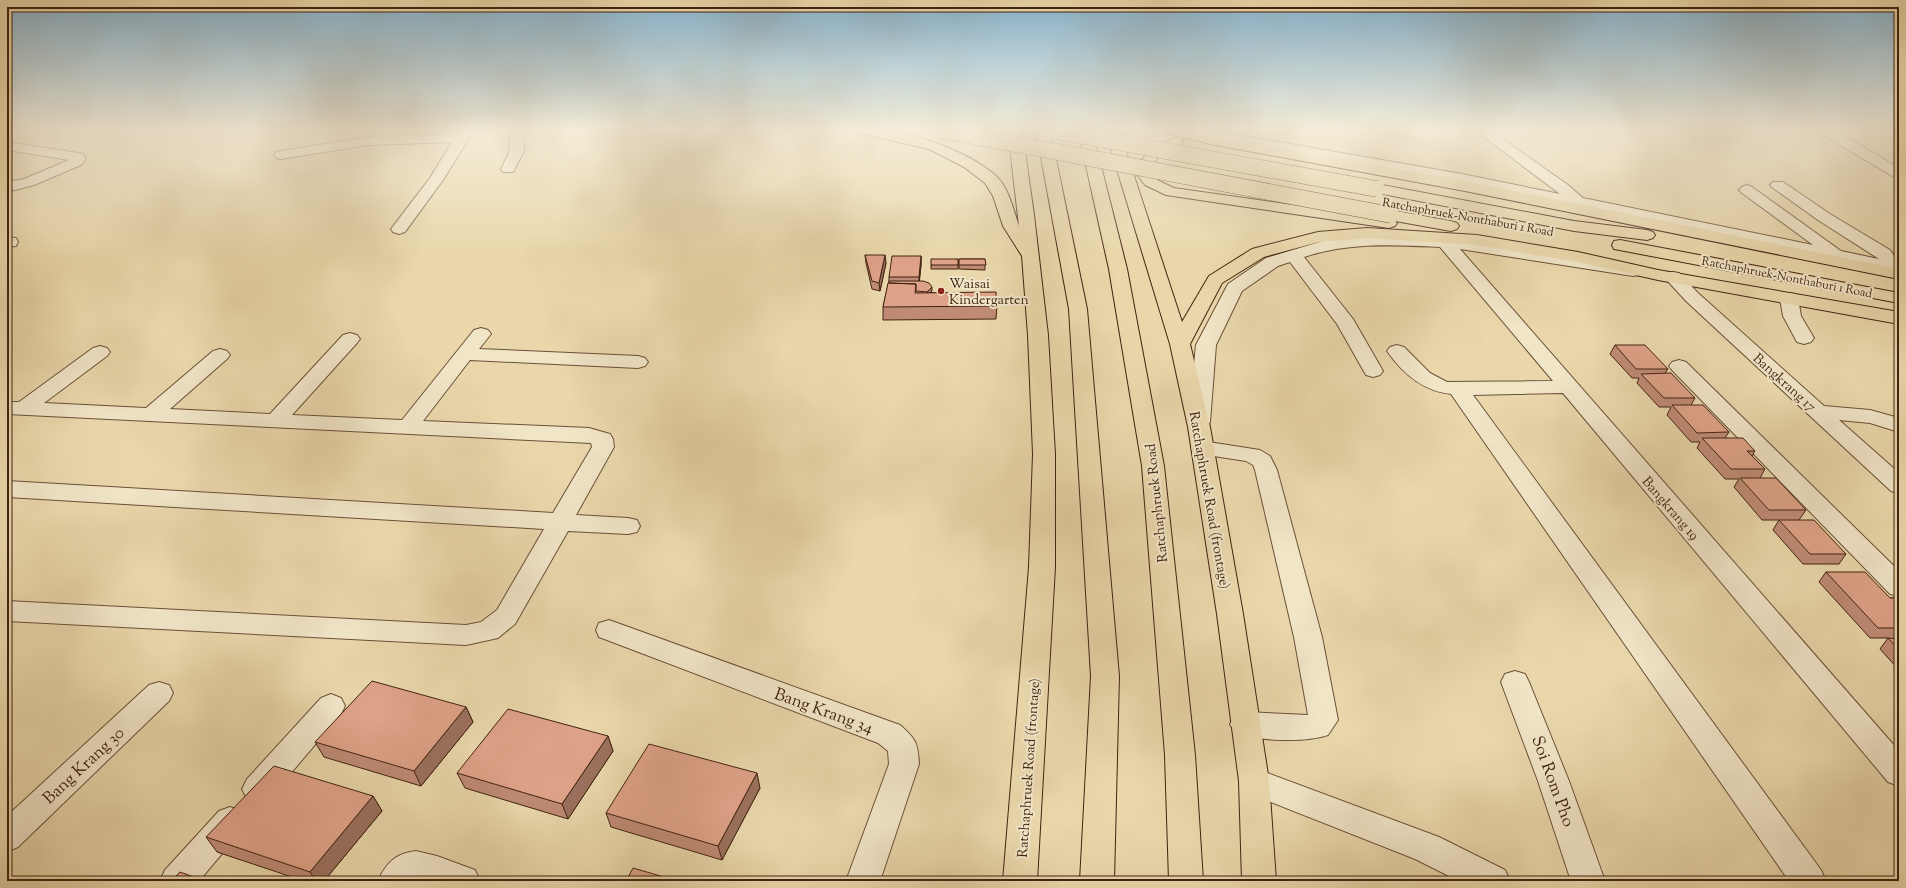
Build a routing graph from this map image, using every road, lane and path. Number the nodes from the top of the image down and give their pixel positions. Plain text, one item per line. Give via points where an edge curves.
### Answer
1 (54, 171) edge
2 (441, 171) edge
3 (979, 171) edge
4 (996, 171) edge
5 (1020, 171) edge
6 (1052, 171) edge
7 (1095, 171) edge
8 (1125, 171) edge
9 (1142, 171) edge
10 (1221, 171) edge
11 (1239, 171) edge
12 (1260, 171) edge
13 (1280, 171) edge
14 (1380, 171) edge
15 (1423, 171) edge
16 (1540, 171) edge
17 (1778, 185) dead end
18 (7, 187) edge
19 (1747, 190) dead end
20 (1380, 195) junction
21 (1578, 202) junction
22 (1026, 215) junction
23 (399, 229) dead end
24 (1477, 240) junction
25 (1445, 242) junction
26 (1293, 255) junction
27 (1839, 256) junction
28 (1029, 257) junction
29 (1897, 271) edge
30 (1665, 276) junction
31 (1789, 298) junction
32 (1899, 298) edge
33 (1899, 318) edge
34 (481, 334) dead end
35 (1804, 338) dead end
36 (350, 339) dead end
37 (1180, 344) junction
38 (1397, 351) dead end
39 (100, 352) dead end
40 (465, 354) junction
41 (220, 355) dead end
42 (638, 362) dead end
43 (1679, 366) dead end
44 (1373, 371) dead end
45 (1567, 387) junction
46 (1458, 389) junction
47 (15, 408) edge
48 (1818, 412) junction
49 (151, 415) junction
50 (275, 421) junction
51 (1899, 426) edge
52 (407, 428) junction
53 (1200, 438) junction
54 (1899, 486) edge
55 (7, 489) edge
56 (559, 521) junction
57 (628, 526) dead end
58 (1899, 588) edge
59 (7, 611) edge
60 (609, 630) dead end
61 (1515, 682) dead end
62 (159, 693) dead end
63 (331, 706) dead end
64 (1246, 724) junction
65 (1899, 773) edge
66 (1254, 781) junction
67 (7, 837) edge
68 (177, 881) edge
69 (395, 881) edge
70 (463, 881) edge
71 (863, 881) edge
72 (1020, 881) edge
73 (1098, 881) edge
74 (1186, 881) edge
75 (1259, 881) edge
76 (1493, 881) edge
77 (1588, 881) edge
78 (1808, 881) edge

1 - 18 street via 29,182
2 - 23 street
3 - 28 main road via 991,180 1001,196 1011,226
4 - 22 main road
5 - 22 main road, Ratchaphruek Road (frontage)
6 - 73 main road via 1078,309 1104,668
7 - 74 main road, Ratchaphruek Road via 1118,269 1153,466 1180,755
8 - 37 main road, Ratchaphruek Road (frontage)
9 - 24 main road via 1146,180 1171,192 1381,221
10 - 20 main road, bridge
11 - 20 main road, Ratchaphruek-Nonthaburi 1 Road
12 - 20 main road, Ratchaphruek-Nonthaburi 1 Road, bridge
13 - 20 main road
14 - 29 main road
15 - 21 street
16 - 21 street
17 - 29 street via 1884,254
19 - 27 street
20 - 29 main road, Ratchaphruek-Nonthaburi 1 Road via 1574,226
20 - 32 main road, Ratchaphruek-Nonthaburi 1 Road via 1625,257
21 - 27 street
22 - 28 main road, Ratchaphruek Road (frontage)
24 - 30 main road via 1578,257
24 - 37 main road via 1367,233 1318,237 1258,253 1215,280
25 - 26 street via 1374,240 1326,245
25 - 30 street
25 - 45 street, Bangkrang 19
26 - 44 street via 1346,323
26 - 53 street via 1272,262 1234,288 1206,344
27 - 29 street
28 - 72 main road, Ratchaphruek Road (frontage) via 1038,335 1044,469 1042,567
30 - 31 main road
30 - 48 street, Bangkrang 17 via 1692,297
31 - 33 main road
31 - 35 street via 1792,316
34 - 40 street
36 - 50 street
37 - 53 main road, Ratchaphruek Road (frontage)
38 - 46 street via 1426,380 1443,388
39 - 47 street
40 - 42 street
40 - 52 street
41 - 49 street
43 - 58 street
45 - 46 street
45 - 65 street, Bangkrang 19
46 - 78 street
47 - 49 street
48 - 51 street via 1868,416
48 - 54 street, Bangkrang 17
49 - 50 street
50 - 52 street
52 - 56 street via 589,435 602,439 603,447
53 - 64 main road, Ratchaphruek Road (frontage)
53 - 64 street via 1252,455 1264,465 1308,637 1323,720 1318,726 1304,728
55 - 56 street
56 - 57 street
56 - 59 street via 506,617 488,631 466,635
60 - 71 street, Bang Krang 34 via 889,734 903,746 904,764
61 - 77 street, Soi Rom Pho via 1546,760
62 - 67 street, Bang Krang 30
63 - 68 street
64 - 66 main road, Ratchaphruek Road (frontage)
66 - 75 main road, Ratchaphruek Road (frontage)
66 - 76 street via 1427,848
69 - 70 street via 402,871 410,867 418,867

